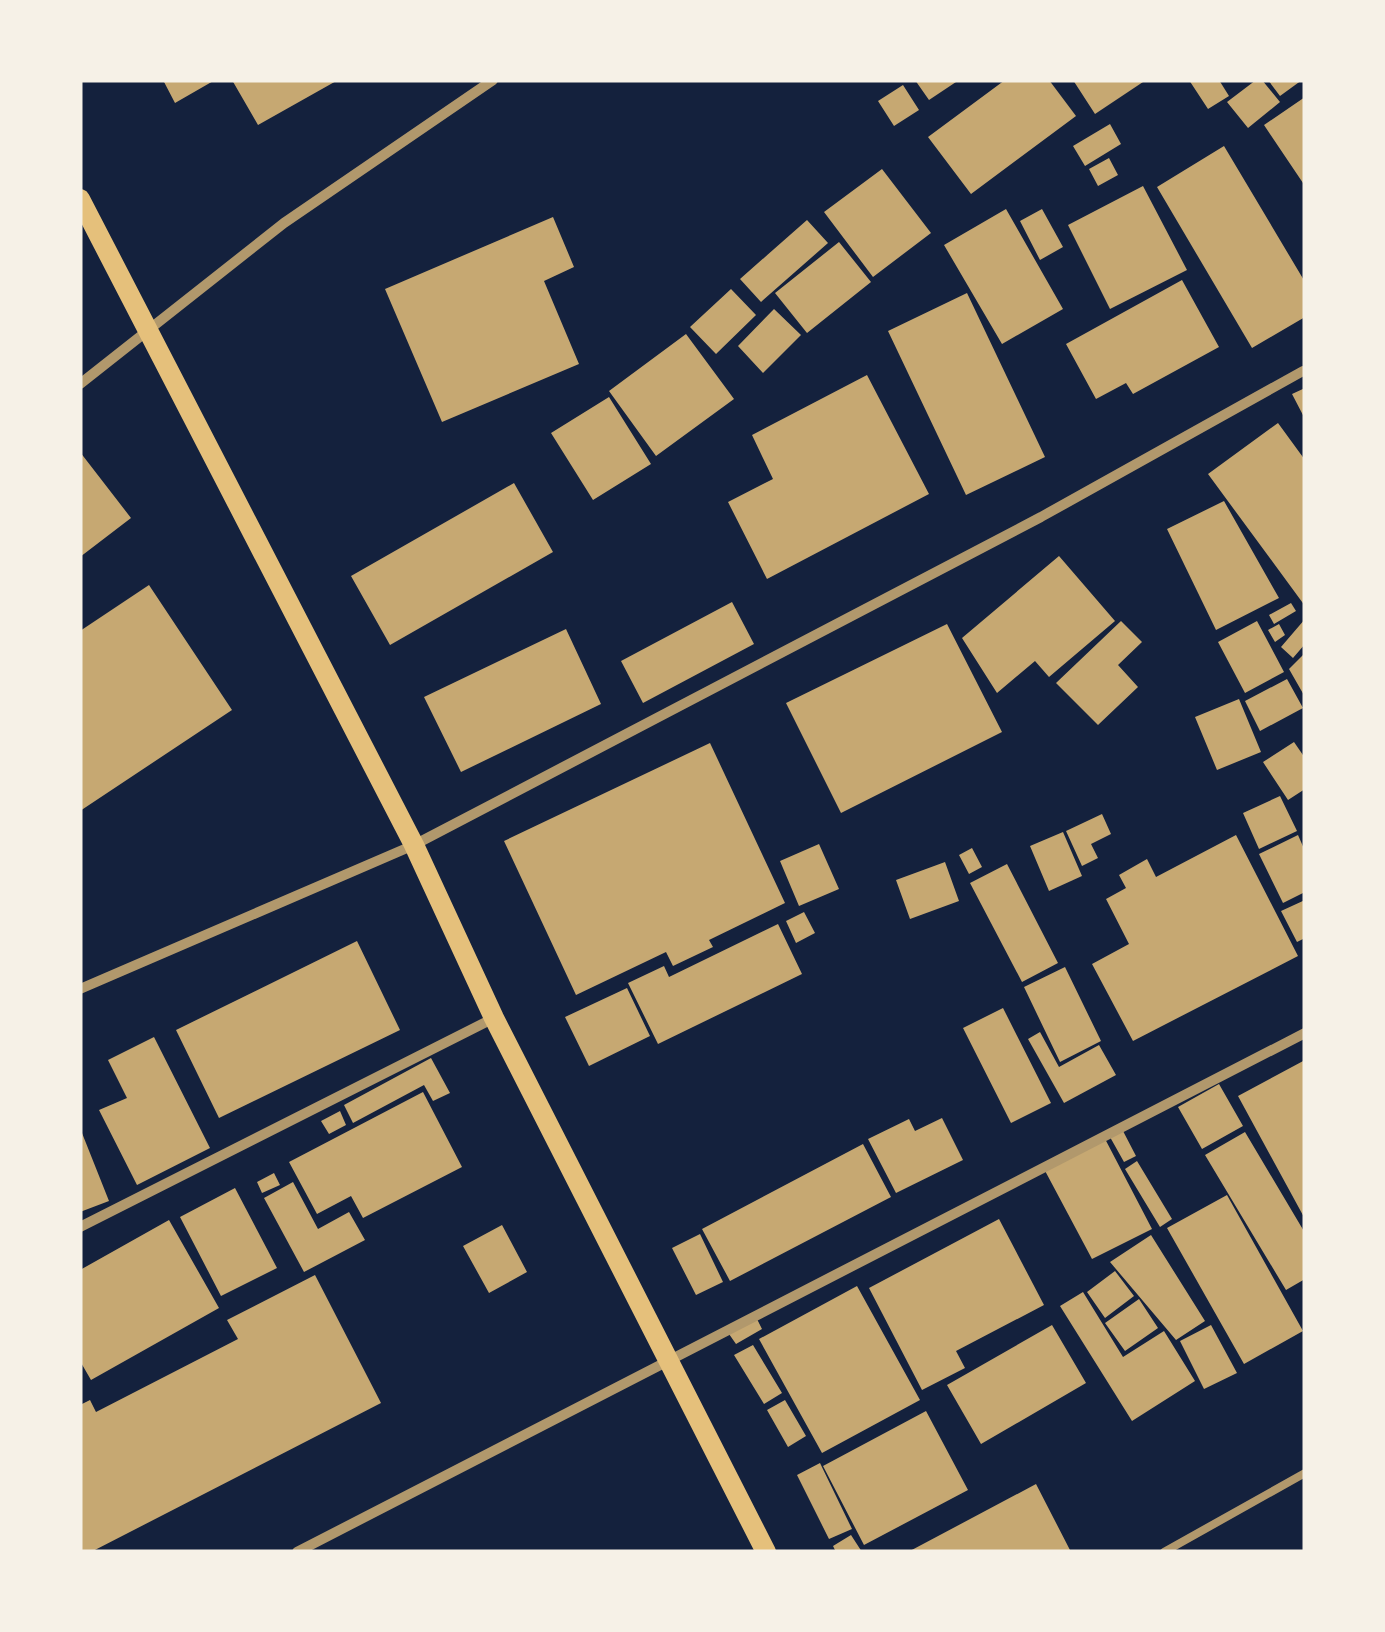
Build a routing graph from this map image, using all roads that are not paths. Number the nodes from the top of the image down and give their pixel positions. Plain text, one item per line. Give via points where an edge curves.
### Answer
1 (493, 80) edge
2 (80, 199) edge
3 (148, 332) junction
4 (1303, 371) edge
5 (80, 384) edge
6 (414, 845) junction
7 (80, 989) edge
8 (494, 1018) junction
9 (1305, 1033) edge
10 (80, 1227) edge
11 (666, 1361) junction
12 (1305, 1473) edge
13 (297, 1552) edge
14 (766, 1552) edge
15 (1164, 1552) edge

1 - 3 street via 284,223
2 - 3 main road
3 - 5 street
3 - 6 main road
4 - 6 street via 1042,517
6 - 7 street
6 - 8 main road
8 - 10 street
8 - 11 main road
9 - 11 street
11 - 13 street
11 - 14 main road
12 - 15 lane

